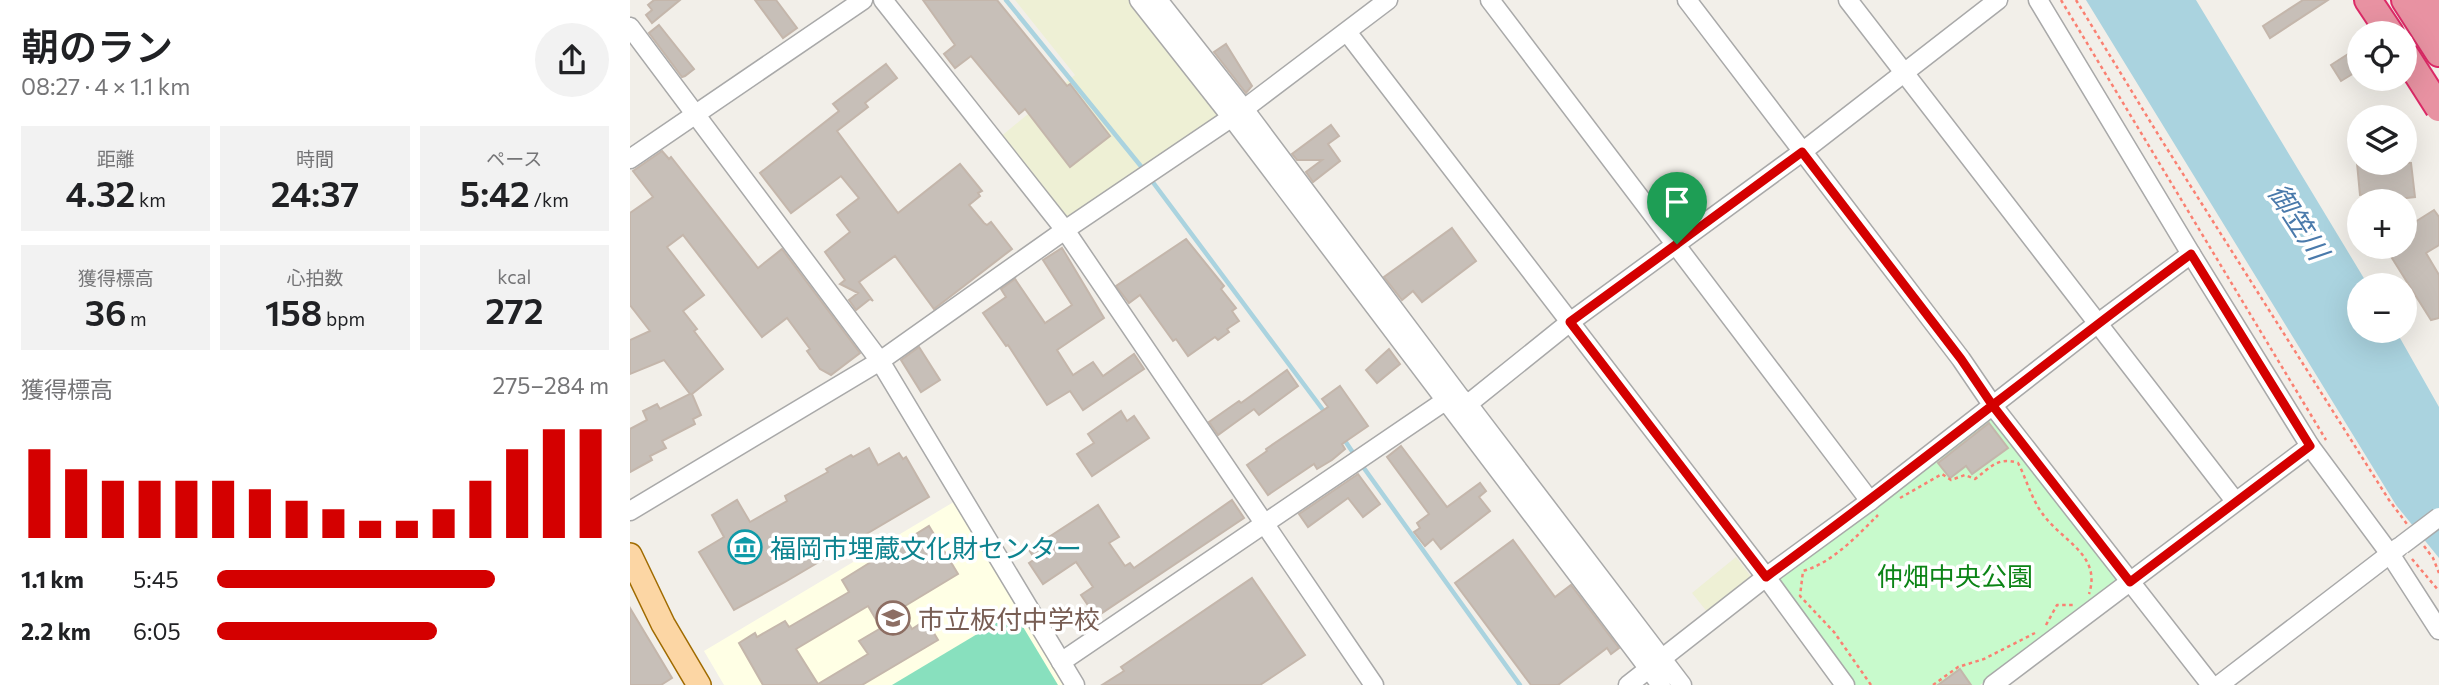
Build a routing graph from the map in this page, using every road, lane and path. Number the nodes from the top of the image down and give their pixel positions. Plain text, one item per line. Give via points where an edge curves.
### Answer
1 (863, 0) edge
2 (883, 0) edge
3 (1139, 0) edge
4 (1158, 0) edge
5 (1388, 0) edge
6 (1490, 0) edge
7 (1687, 0) edge
8 (1848, 0) edge
9 (1998, 0) edge
10 (2038, 0) edge
11 (2061, 0) edge
12 (2076, 0) edge
13 (2369, 0) edge
14 (2405, 0) edge
15 (2428, 0) edge
16 (2439, 18) edge
17 (2383, 21) edge
18 (630, 27) edge
19 (1347, 32) junction
20 (2439, 53) edge
21 (1904, 73) junction
22 (2417, 74) edge
23 (2437, 104) edge
24 (696, 114) junction
25 (1238, 114) junction
26 (1802, 152) junction
27 (630, 159) edge
28 (1065, 230) junction
29 (1677, 244) junction
30 (2191, 254) junction
31 (1570, 322) junction
32 (2097, 324) junction
33 (880, 361) junction
34 (1459, 401) junction
35 (1993, 406) junction
36 (2318, 444) junction
37 (2235, 500) junction
38 (1895, 501) dead end
39 (1875, 508) junction
40 (630, 511) edge
41 (2439, 517) edge
42 (1263, 523) junction
43 (2405, 543) junction
44 (630, 555) edge
45 (2439, 573) edge
46 (1766, 577) junction
47 (2130, 582) junction
48 (2439, 591) edge
49 (2084, 600) dead end
50 (2074, 605) dead end
51 (2439, 631) edge
52 (1061, 662) junction
53 (1656, 664) junction
54 (699, 685) edge
55 (1075, 685) edge
56 (1374, 685) edge
57 (1628, 685) edge
58 (1661, 685) edge
59 (1682, 685) edge
60 (1845, 685) edge
61 (1871, 685) edge
62 (1933, 685) edge
63 (1993, 685) edge
64 (2211, 685) edge
65 (2219, 685) edge

1 - 24 street
2 - 28 street
3 - 25 street
4 - 25 street
5 - 19 street
6 - 29 street
7 - 26 street
8 - 21 street
9 - 21 street
10 - 30 street
11 - 36 path
12 - 43 path via 2389,500
13 - 17 highway
14 - 20 highway
15 - 16 highway
18 - 24 street
19 - 25 street
19 - 31 street
21 - 26 street
21 - 32 street
22 - 23 highway, bridge
24 - 27 street
24 - 33 street
25 - 28 street
25 - 34 street
26 - 29 street
26 - 35 street
28 - 33 street
28 - 42 street
29 - 31 street
29 - 39 street
30 - 32 street
30 - 36 street
31 - 34 street
31 - 46 street
32 - 35 street
32 - 37 street
33 - 40 street
33 - 52 street
34 - 42 street via 1439,405
34 - 53 street
35 - 39 street
35 - 47 street
36 - 37 street
36 - 43 street
37 - 47 street
38 - 49 path via 1942,474 1951,480 1965,475 1975,479 2001,460 2018,463 2044,516 2091,565 2093,579
39 - 46 street
39 - 61 path via 1833,555 1803,571 1800,596 1834,632
41 - 43 street, bridge
42 - 52 street
42 - 56 street
43 - 45 path via 2433,558
43 - 48 path
43 - 51 street
43 - 65 street
44 - 54 main road
46 - 53 street
46 - 60 street
47 - 63 street
47 - 64 street
50 - 62 path via 2057,605 2044,628 1984,660 1958,667
52 - 55 street
53 - 57 street
53 - 58 street
53 - 59 street

